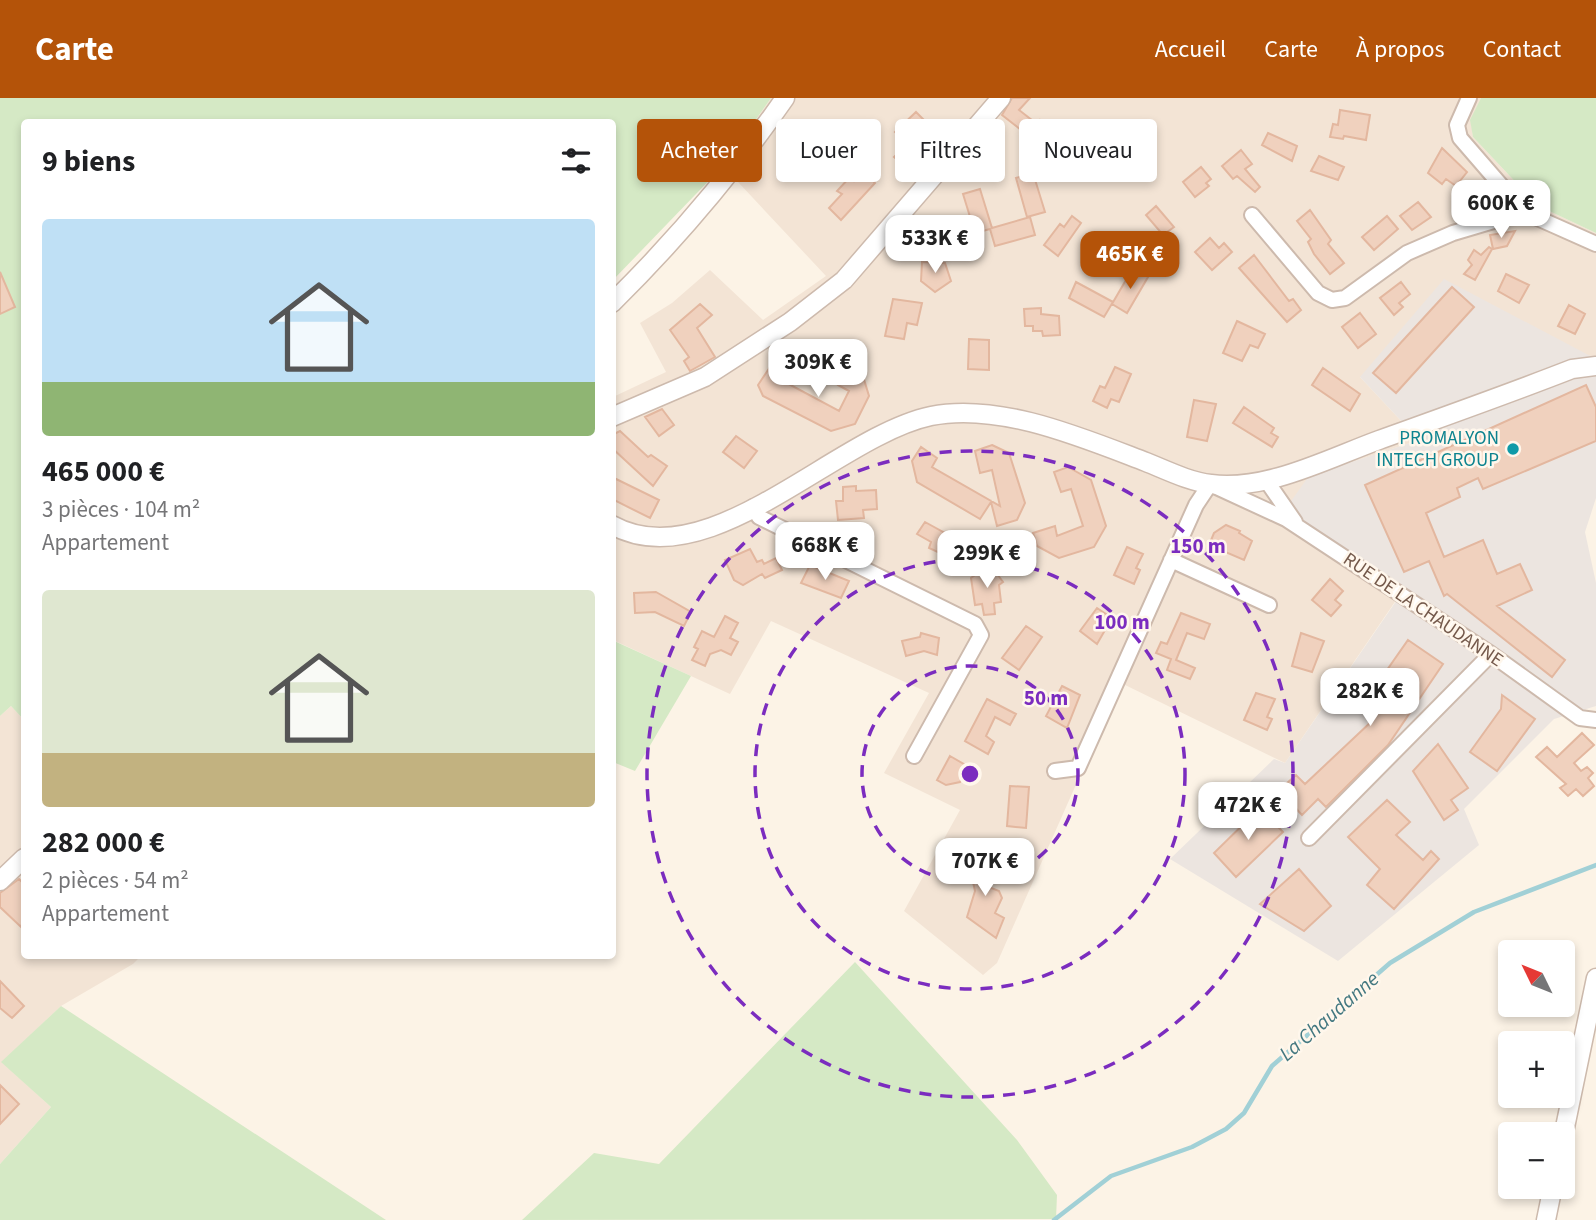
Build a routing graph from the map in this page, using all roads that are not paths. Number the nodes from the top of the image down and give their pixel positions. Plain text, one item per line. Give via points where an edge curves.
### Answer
1 (785, 98) edge
2 (1001, 98) edge
3 (1469, 98) edge
4 (1524, 212) junction
5 (1252, 215) dead end
6 (1596, 244) edge
7 (616, 299) edge
8 (1596, 366) edge
9 (616, 415) edge
10 (1266, 480) junction
11 (1210, 484) junction
12 (753, 508) junction
13 (616, 526) edge
14 (1297, 526) junction
15 (1171, 560) junction
16 (1269, 605) dead end
17 (1491, 654) junction
18 (1596, 720) edge
19 (914, 756) dead end
20 (1055, 771) dead end
21 (1309, 838) dead end
22 (21, 861) edge
23 (0, 881) edge
24 (1596, 978) edge
25 (1566, 1122) edge
26 (1550, 1199) edge
27 (1546, 1220) edge

1 - 7 street via 679,230
2 - 9 street via 844,280 790,322 705,376
3 - 4 street via 1457,125 1460,138
4 - 5 street via 1453,233 1408,253 1345,298 1332,300 1318,293
4 - 6 street
8 - 10 street via 1572,369
10 - 11 street
10 - 14 street, RUE DE LA CHAUDANNE
11 - 12 street via 1053,428 975,413 930,416 866,443
11 - 14 street
11 - 15 street
12 - 13 street via 685,537 646,537
12 - 19 street via 759,517 975,624 981,635
14 - 17 street, RUE DE LA CHAUDANNE
15 - 16 street
15 - 20 street via 1078,768
17 - 18 street, RUE DE LA CHAUDANNE via 1580,718
17 - 21 street
22 - 23 street
24 - 25 street
26 - 27 street

